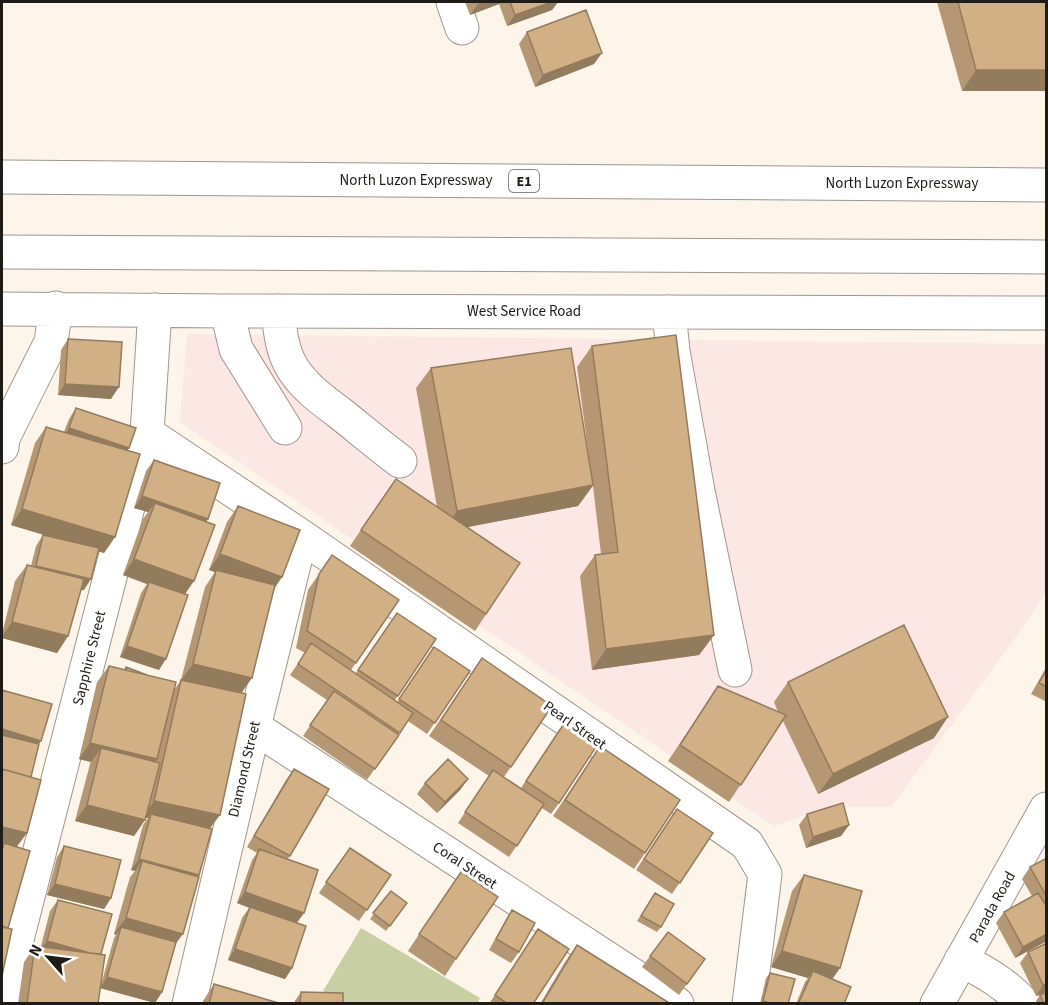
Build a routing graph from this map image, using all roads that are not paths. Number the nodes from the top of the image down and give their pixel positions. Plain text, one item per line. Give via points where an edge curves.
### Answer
1 (2, 177) edge
2 (1047, 184) edge
3 (2, 252) edge
4 (1047, 257) edge
5 (56, 308) junction
6 (2, 309) edge
7 (155, 310) junction
8 (227, 311) junction
9 (278, 311) junction
10 (669, 312) junction
11 (1047, 313) edge
12 (285, 428) dead end
13 (147, 433) junction
14 (2, 447) edge
15 (400, 461) dead end
16 (302, 536) junction
17 (735, 670) dead end
18 (254, 727) junction
19 (1047, 809) edge
20 (962, 960) junction
21 (3, 1004) edge
22 (189, 1004) edge
23 (677, 1004) edge
24 (749, 1004) edge
25 (937, 1004) edge
26 (1024, 1004) edge

1 - 2 main road, North Luzon Expressway / E1
3 - 4 main road
5 - 6 main road, West Service Road
5 - 7 main road, West Service Road
5 - 14 main road via 51,342
7 - 8 main road, West Service Road
7 - 13 main road, Sapphire Street
8 - 9 main road, West Service Road
8 - 12 main road via 236,349
9 - 10 main road, West Service Road
9 - 15 main road via 286,354 304,383
10 - 11 main road, West Service Road
10 - 17 main road via 698,491
13 - 16 main road, Pearl Street
13 - 21 main road, Sapphire Street
16 - 18 main road, Diamond Street
16 - 24 main road, Pearl Street via 747,844 765,874
18 - 22 main road, Diamond Street
18 - 23 main road, Coral Street
19 - 20 main road, Parada Road
20 - 25 main road, Parada Road
20 - 26 main road via 1007,986

